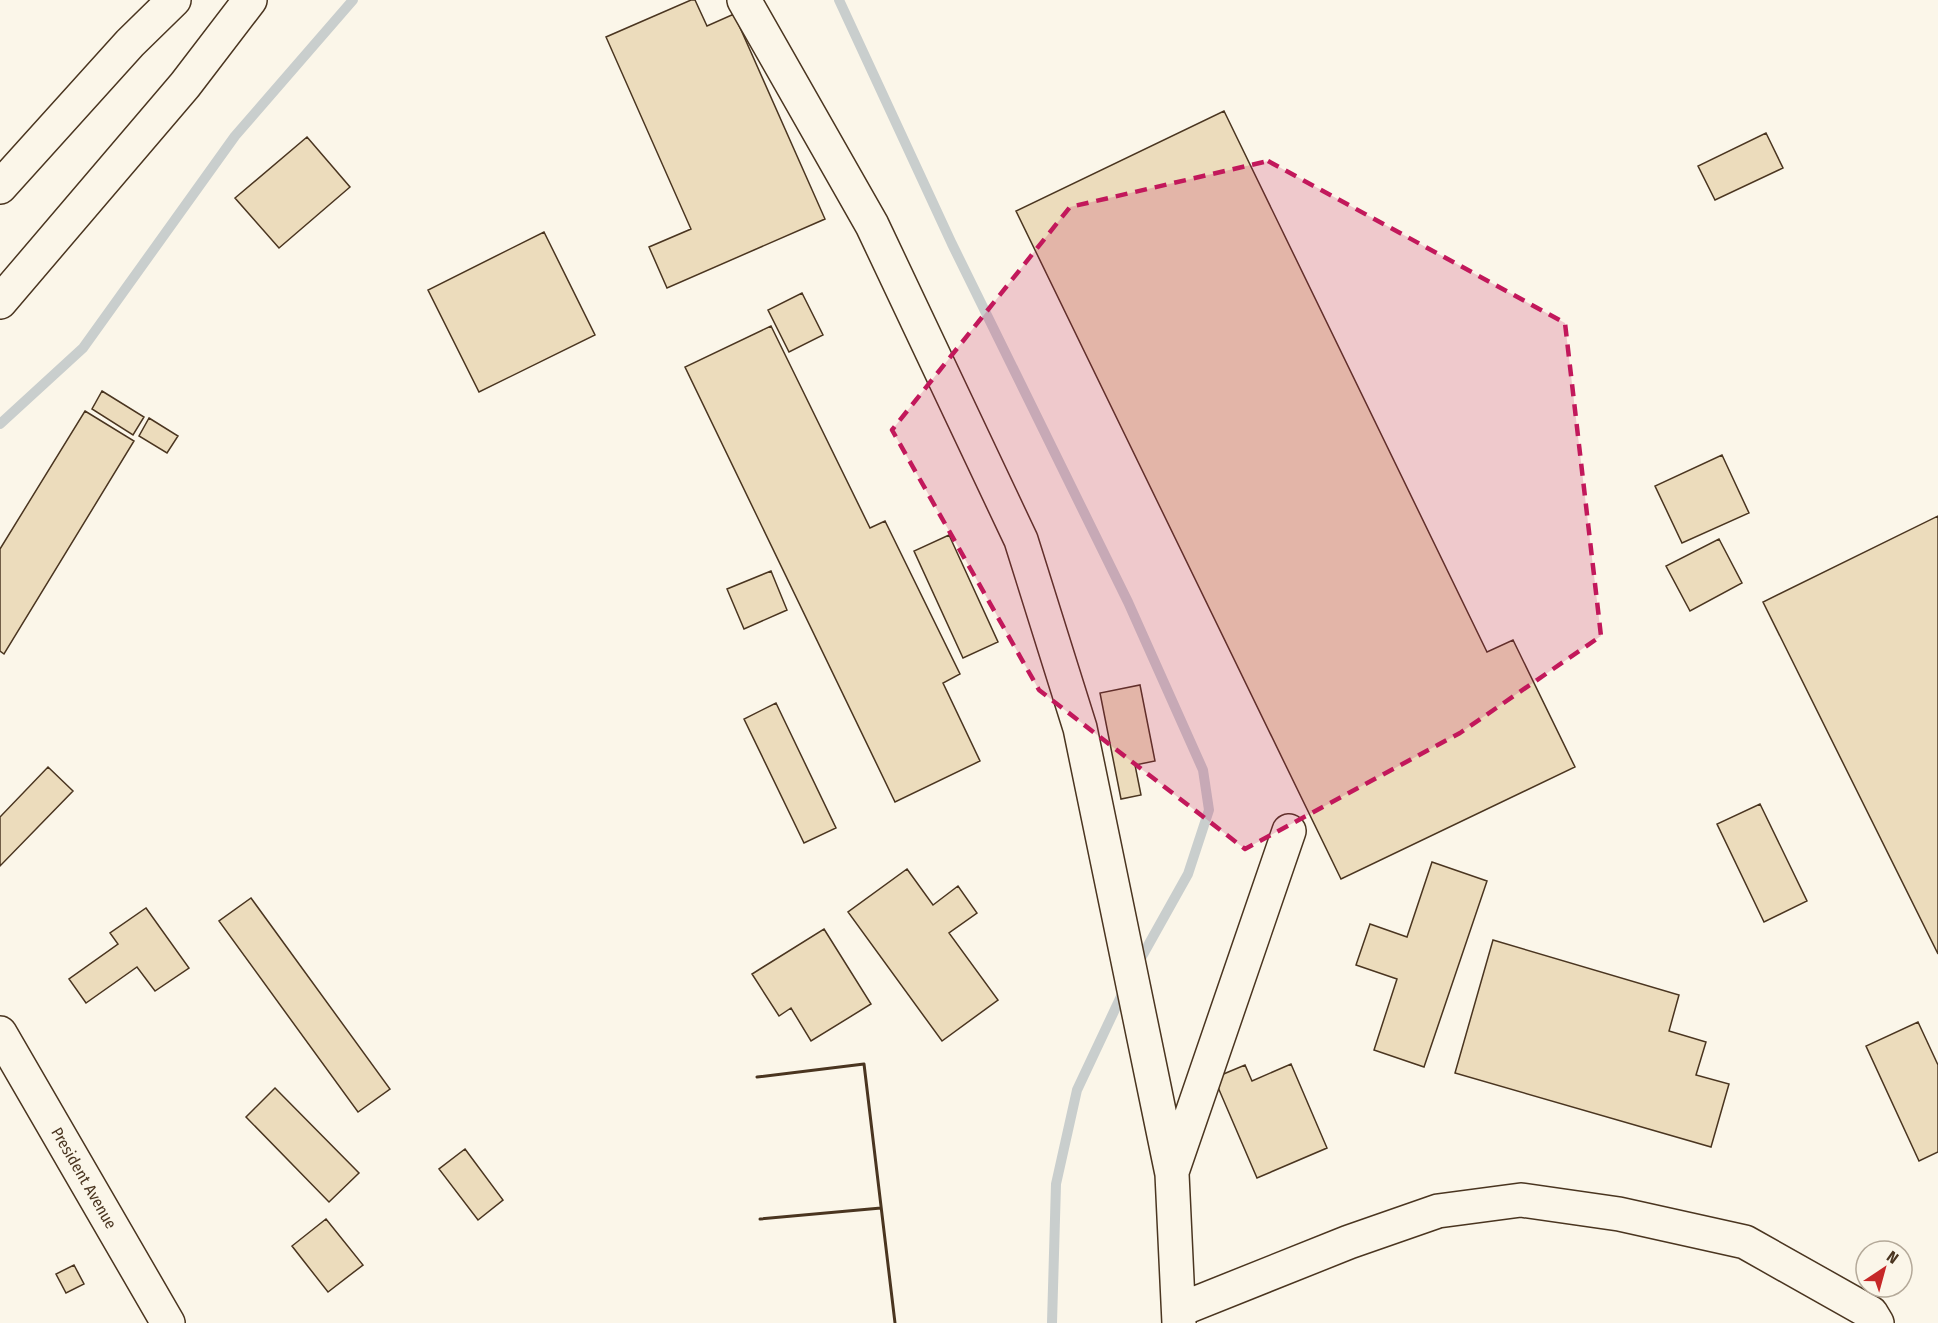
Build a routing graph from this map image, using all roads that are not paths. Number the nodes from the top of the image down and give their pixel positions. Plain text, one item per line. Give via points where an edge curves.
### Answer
1 (174, 0) edge
2 (250, 0) edge
3 (744, 0) edge
4 (0, 187) edge
5 (0, 302) edge
6 (1289, 831) dead end
7 (0, 1033) edge
8 (1172, 1174) junction
9 (1179, 1316) edge
10 (168, 1323) edge
11 (1876, 1323) edge

1 - 4 main road
2 - 5 main road via 185,85
3 - 8 main road via 872,225 1021,540 1080,728
6 - 8 main road
7 - 10 main road, President Avenue
8 - 9 main road
9 - 11 main road via 1350,1242 1438,1210 1521,1200 1619,1214 1744,1242 1871,1313

